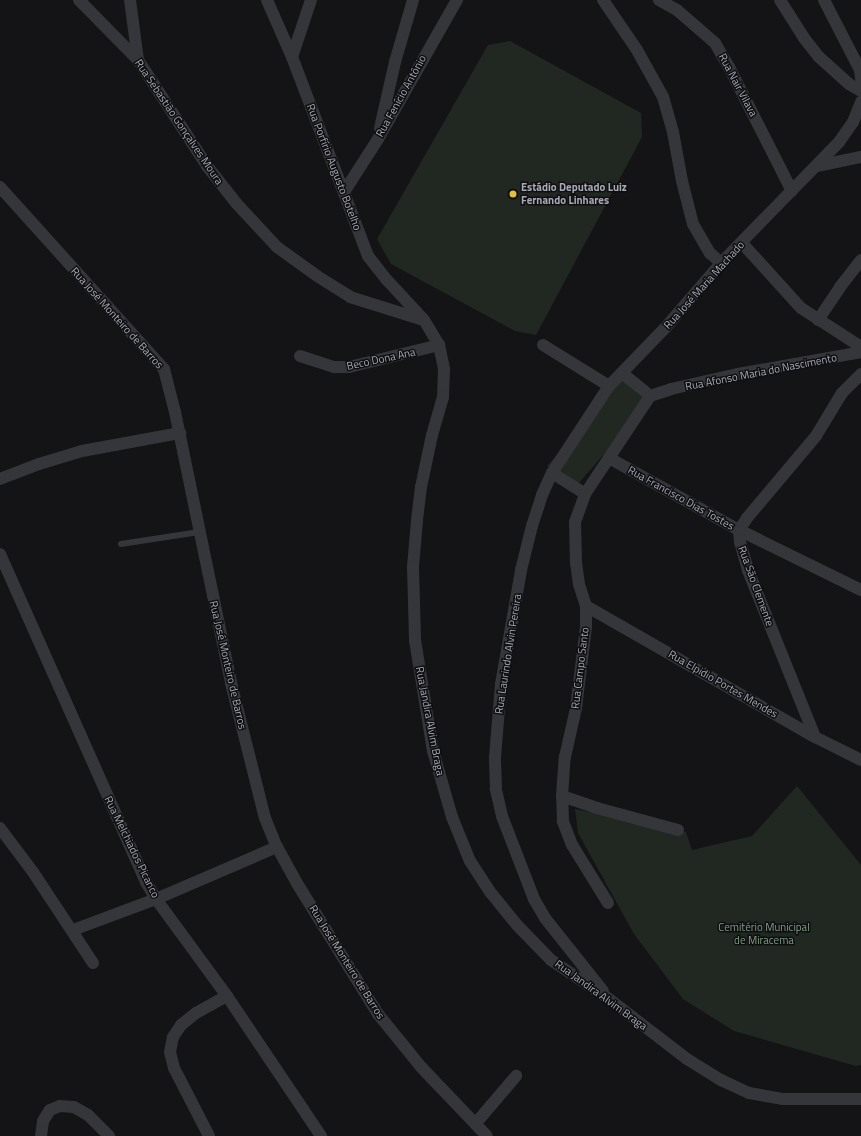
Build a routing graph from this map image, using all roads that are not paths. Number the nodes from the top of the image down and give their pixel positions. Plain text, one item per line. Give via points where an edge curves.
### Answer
1 (79, 0) edge
2 (130, 0) edge
3 (267, 0) edge
4 (311, 0) edge
5 (413, 0) edge
6 (457, 0) edge
7 (602, 0) edge
8 (659, 0) edge
9 (780, 0) edge
10 (824, 0) edge
11 (292, 57) junction
12 (138, 60) junction
13 (861, 72) edge
14 (861, 91) edge
15 (861, 102) edge
16 (378, 139) junction
17 (861, 157) edge
18 (817, 166) junction
19 (0, 187) edge
20 (792, 191) junction
21 (344, 192) junction
22 (742, 243) junction
23 (861, 260) edge
24 (721, 263) junction
25 (424, 320) junction
26 (818, 320) junction
27 (439, 345) junction
28 (543, 345) dead end
29 (861, 347) edge
30 (861, 352) edge
31 (300, 356) dead end
32 (622, 373) junction
33 (861, 374) edge
34 (609, 386) junction
35 (650, 396) junction
36 (180, 433) junction
37 (609, 458) junction
38 (552, 473) junction
39 (0, 479) edge
40 (585, 494) junction
41 (740, 530) junction
42 (199, 532) junction
43 (121, 544) dead end
44 (0, 554) edge
45 (861, 590) edge
46 (586, 606) junction
47 (815, 737) junction
48 (861, 760) edge
49 (562, 796) junction
50 (0, 828) edge
51 (678, 830) dead end
52 (277, 847) junction
53 (156, 899) junction
54 (608, 903) dead end
55 (73, 930) junction
56 (93, 963) dead end
57 (228, 996) junction
58 (610, 999) junction
59 (516, 1076) dead end
60 (861, 1099) edge
61 (476, 1123) junction
62 (41, 1136) edge
63 (109, 1136) edge
64 (209, 1136) edge
65 (321, 1136) edge
66 (487, 1136) edge

1 - 12 street, Rua Sebastião Gonçalves Moura
2 - 12 street
3 - 11 street, Rua Porfírio Augusto Botelho
4 - 11 street
5 - 16 street via 393,69
6 - 16 street, Rua Fenício Antônio
7 - 24 street via 637,50 663,97 693,224 710,253
8 - 20 street, Rua Nair Vilava via 677,10 715,43 730,67
9 - 14 street via 819,57 849,84
10 - 13 street
11 - 21 street, Rua Porfírio Augusto Botelho
12 - 25 street, Rua Sebastião Gonçalves Moura via 207,166 237,204 278,247 350,297
15 - 18 street, Rua José Maria Machado via 853,122 840,142
16 - 21 street, Rua Fenício Antônio
17 - 18 street
18 - 20 street, Rua José Maria Machado
19 - 36 street, Rua José Monteiro de Barros via 164,369
20 - 22 street, Rua José Maria Machado
21 - 25 street, Rua Porfírio Augusto Botelho via 368,256
22 - 24 street, Rua José Maria Machado
22 - 26 street via 801,308
23 - 26 street
24 - 32 street, Rua José Maria Machado
25 - 27 street, Rua Jandira Alvim Braga
26 - 29 street
27 - 31 street, Beco Dona Ana via 350,367 334,367
27 - 58 street, Rua Jandira Alvim Braga via 444,369 443,397 421,487 413,567 415,640 433,751 455,825 470,861 491,893 551,960
28 - 34 street
30 - 35 street, Rua Afonso Maria do Nascimento via 738,374
32 - 34 street, Rua José Maria Machado
32 - 35 street
33 - 41 street, Rua São Clemente via 842,393 816,436 747,518
34 - 38 street, Rua José Maria Machado
35 - 37 street, Rua Campo Santo
36 - 39 street via 82,450
36 - 42 street, Rua José Monteiro de Barros
37 - 40 street, Rua Campo Santo
37 - 41 street, Rua Francisco Dias Tostes
38 - 40 street
38 - 58 street, Rua Laurindo Alvin Pereira via 538,508 521,570 501,684 495,750 496,789 502,816 534,899 545,918
40 - 46 street, Rua Campo Santo via 575,522 575,543 579,584
41 - 45 street, Rua Francisco Dias Tostes
41 - 47 street, Rua São Clemente via 740,542 748,570
42 - 43 lane
42 - 52 street, Rua José Monteiro de Barros via 232,690 265,818
44 - 53 street, Rua Melchiados Picanco via 117,819
46 - 47 street, Rua Elpidio Portes Mendes
46 - 49 street, Rua Campo Santo via 585,646 576,708 565,757
47 - 48 street, Rua Elpidio Portes Mendes
49 - 51 street
49 - 54 street, Rua Campo Santo via 563,821 572,845
50 - 55 street
52 - 53 street
52 - 61 street, Rua José Monteiro de Barros via 378,1014 421,1067
53 - 55 street
53 - 57 street, Rua Melchiados Picanco
55 - 56 street
57 - 64 street via 196,1013 181,1025 173,1037 170,1052 174,1068
57 - 65 street, Rua Melchiados Picanco
58 - 60 street, Rua Jandira Alvim Braga via 686,1059 749,1093 783,1099
59 - 61 street
61 - 66 street, Rua José Monteiro de Barros
62 - 63 street via 43,1121 50,1110 60,1106 74,1107 88,1115

